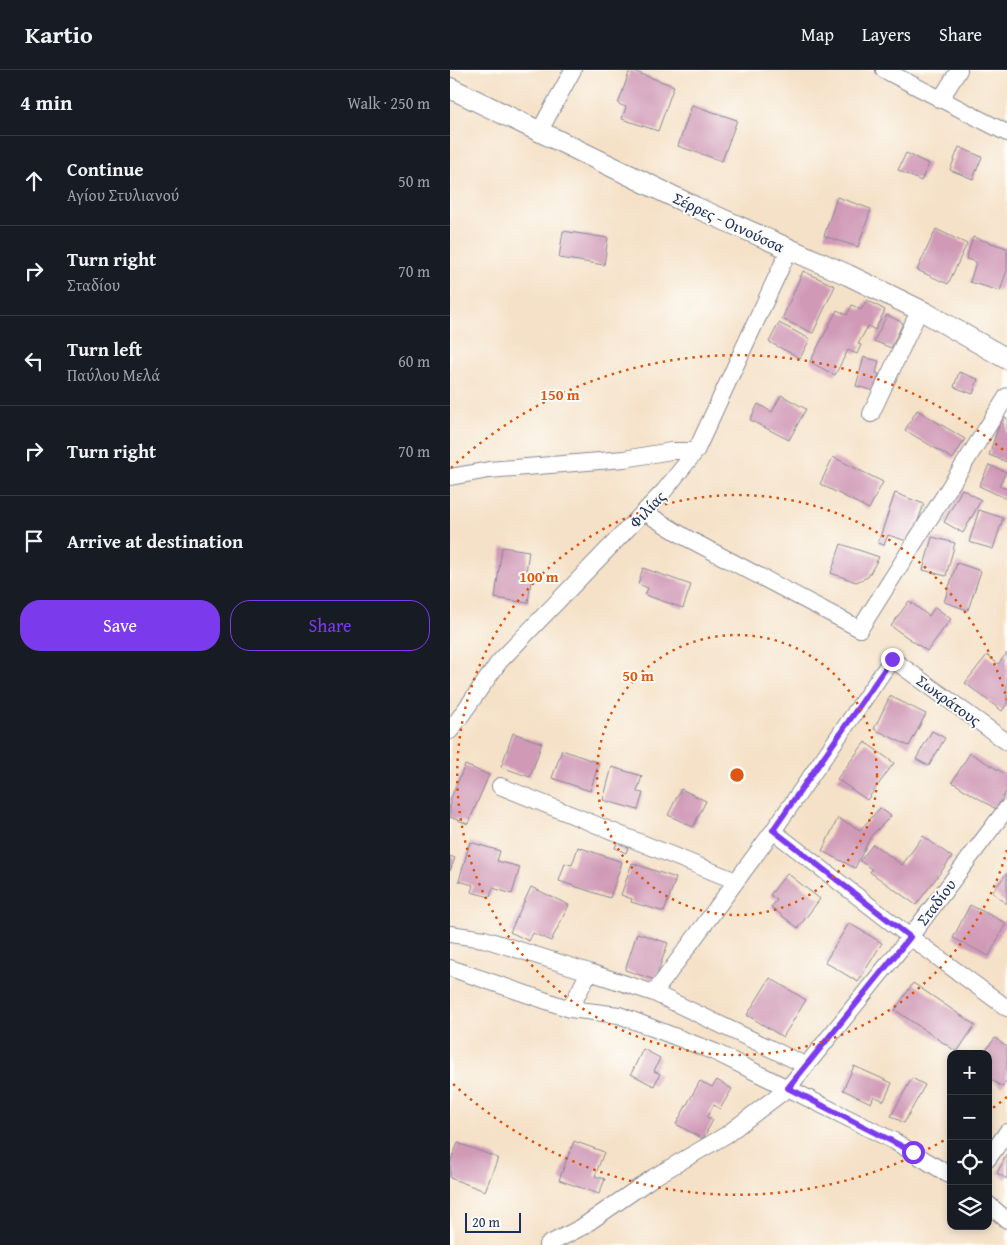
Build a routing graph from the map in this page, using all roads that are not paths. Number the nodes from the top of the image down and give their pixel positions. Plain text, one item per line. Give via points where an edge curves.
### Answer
1 (573, 70) edge
2 (884, 70) edge
3 (959, 70) edge
4 (450, 88) edge
5 (940, 100) junction
6 (539, 132) junction
7 (1007, 133) edge
8 (789, 250) junction
9 (919, 310) junction
10 (1007, 359) edge
11 (1007, 396) edge
12 (871, 414) dead end
13 (696, 451) junction
14 (450, 477) edge
15 (644, 512) junction
16 (450, 731) edge
17 (1007, 742) edge
18 (500, 786) dead end
19 (1007, 808) edge
20 (773, 830) junction
21 (736, 881) junction
22 (450, 934) edge
23 (910, 937) junction
24 (450, 968) edge
25 (589, 972) junction
26 (654, 993) junction
27 (1007, 1008) edge
28 (570, 1009) junction
29 (805, 1065) junction
30 (788, 1088) junction
31 (1007, 1132) edge
32 (992, 1154) edge
33 (947, 1174) edge
34 (992, 1207) edge
35 (1007, 1220) edge
36 (547, 1245) edge

1 - 6 street
2 - 5 street
3 - 5 street
4 - 6 street, Σέρρες - Οινούσσα
5 - 7 street
6 - 8 street, Σέρρες - Οινούσσα
8 - 9 street, Σέρρες - Οινούσσα
8 - 13 street, Φιλίας
9 - 10 street, Σέρρες - Οινούσσα
9 - 12 street
11 - 15 street via 860,629
13 - 14 street via 489,470
13 - 15 street, Φιλίας
15 - 16 street, Φιλίας via 499,662
17 - 20 street, Σωκράτους via 892,659
18 - 21 street
19 - 23 street, Σταδίου
20 - 21 street
20 - 23 street
21 - 26 street
22 - 25 street via 484,939
23 - 27 street
23 - 29 street, Σταδίου
24 - 28 street
25 - 26 street
25 - 28 street
26 - 29 street
28 - 30 street via 619,1015 715,1052
29 - 30 street, Σταδίου
30 - 33 street via 894,1141
30 - 36 street, Σταδίου via 726,1135 654,1177 582,1227
31 - 32 street
34 - 35 street

